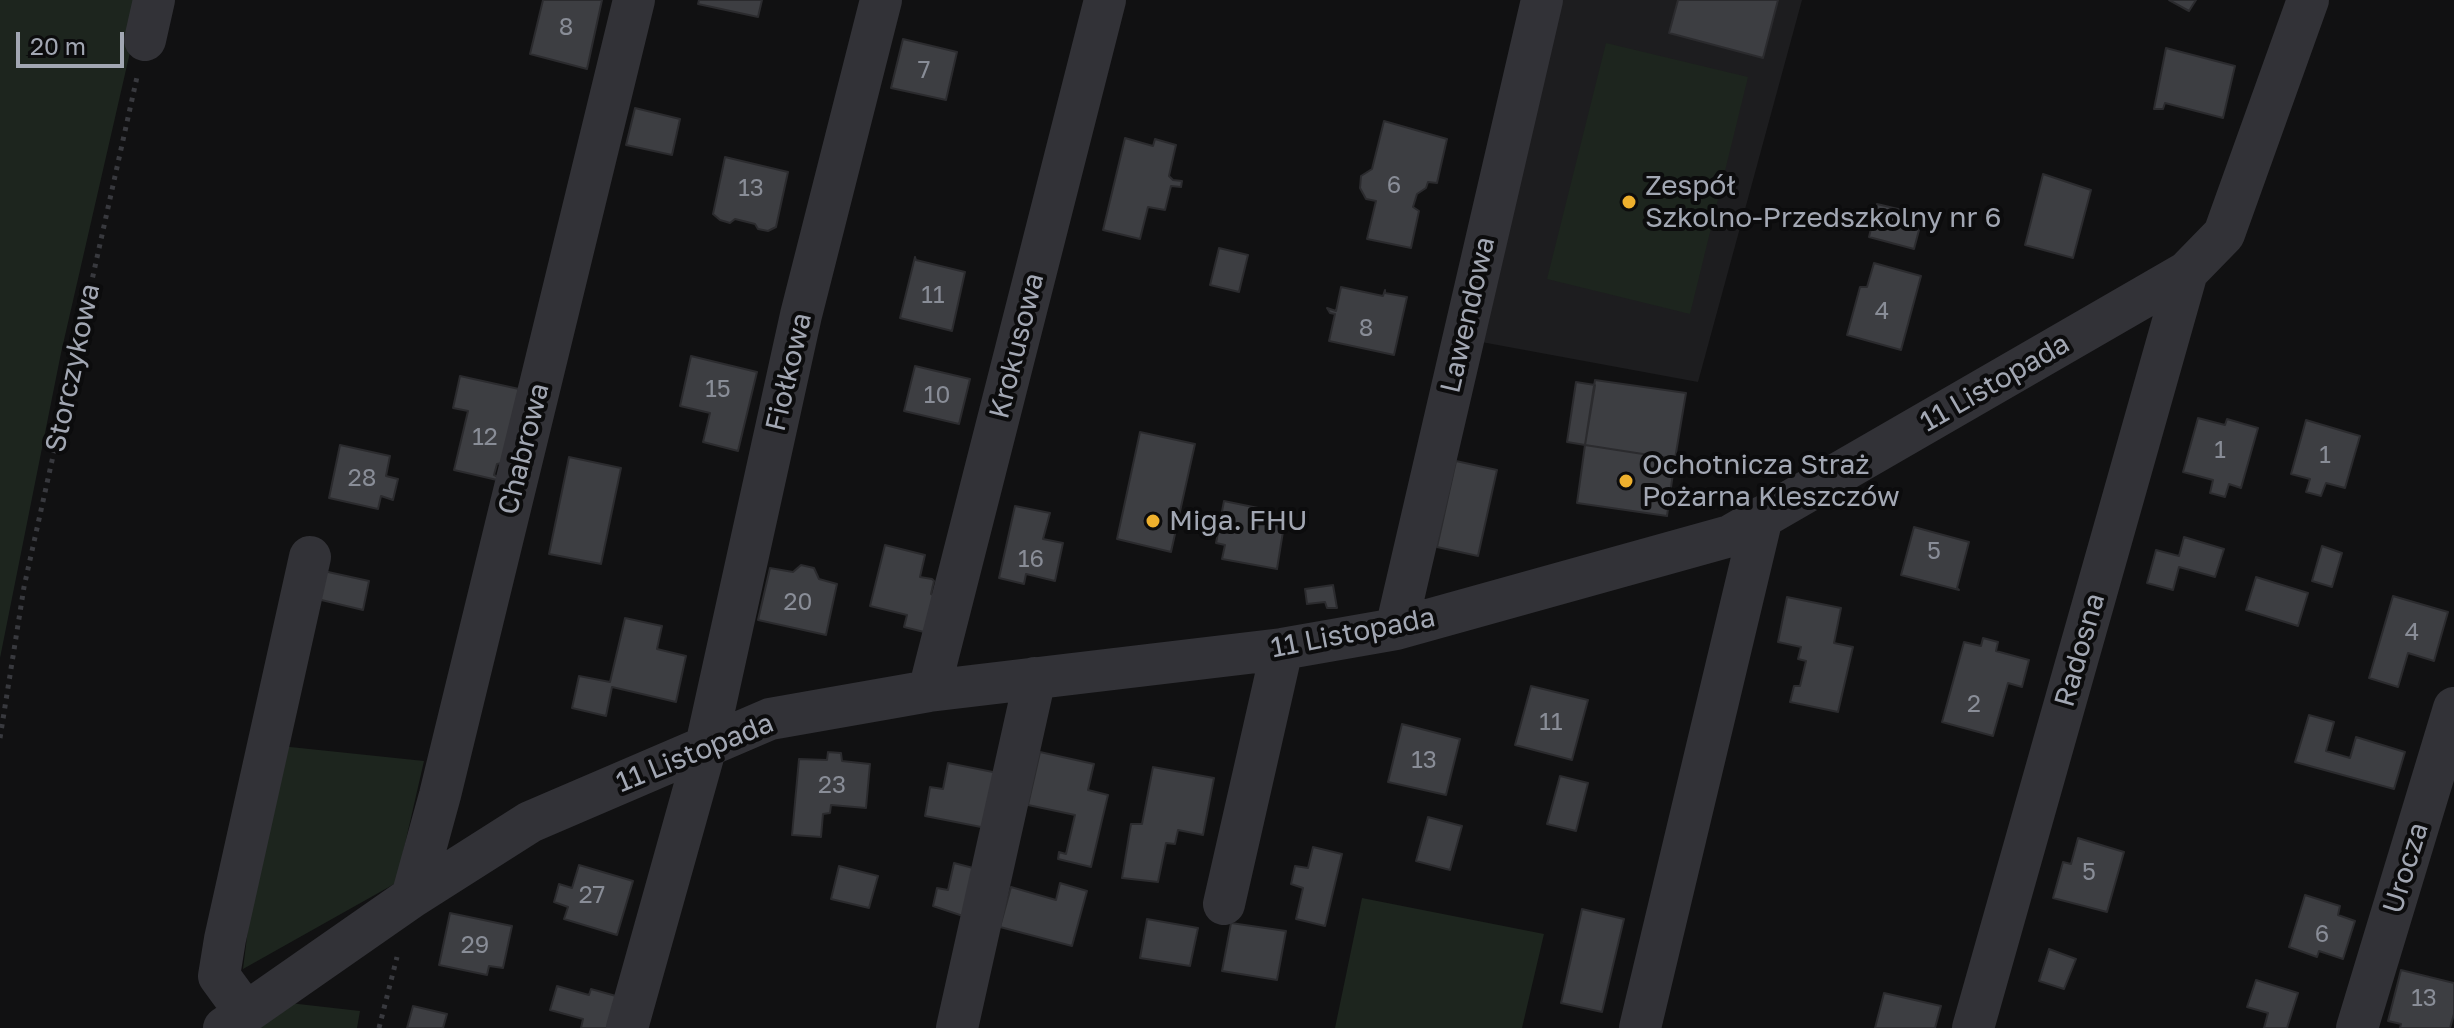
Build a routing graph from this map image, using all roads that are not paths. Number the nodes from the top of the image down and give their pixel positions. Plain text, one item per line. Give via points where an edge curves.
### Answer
1 (154, 0) edge
2 (634, 0) edge
3 (881, 0) edge
4 (1105, 0) edge
5 (1542, 0) edge
6 (2308, 0) edge
7 (145, 40) road end
8 (2187, 272) junction
9 (1762, 517) junction
10 (310, 557) dead end
11 (1396, 629) junction
12 (1282, 649) junction
13 (1035, 678) junction
14 (929, 691) junction
15 (2454, 708) edge
16 (706, 746) junction
17 (412, 897) junction
18 (1224, 904) dead end
19 (235, 1020) edge
20 (627, 1028) edge
21 (957, 1028) edge
22 (1640, 1028) edge
23 (1973, 1028) edge
24 (2357, 1028) edge

1 - 7 street
2 - 17 street, Chabrowa
3 - 16 street, Fiołkowa via 801,315
4 - 14 street, Krokusowa
5 - 11 street, Lawendowa
6 - 8 street, 11 Listopada via 2224,234
8 - 9 street, 11 Listopada
8 - 23 street, Radosna
9 - 11 street, 11 Listopada via 1730,536
9 - 22 street
10 - 19 street via 219,976
11 - 12 street, 11 Listopada
12 - 13 street, 11 Listopada
12 - 18 street
13 - 14 street, 11 Listopada
13 - 21 street
14 - 16 street, 11 Listopada via 770,719
15 - 24 street, Urocza
16 - 17 street, 11 Listopada via 530,822
16 - 20 street, Fiołkowa
17 - 19 street, 11 Listopada

